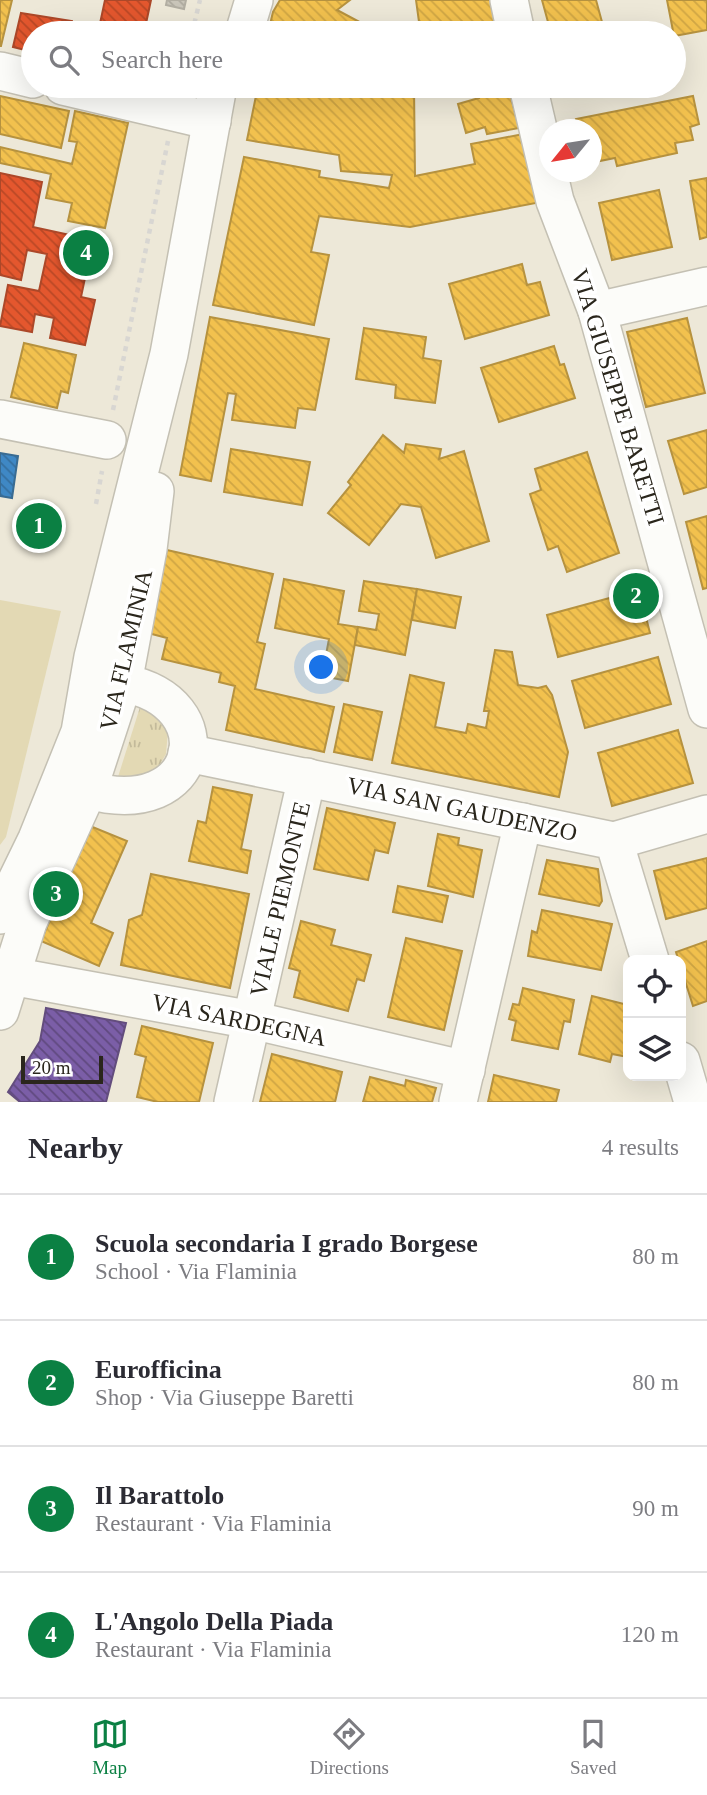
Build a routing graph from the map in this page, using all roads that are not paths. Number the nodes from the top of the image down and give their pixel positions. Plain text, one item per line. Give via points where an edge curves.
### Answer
1 (229, 0) edge
2 (254, 0) edge
3 (509, 0) edge
4 (226, 21) edge
5 (248, 21) edge
6 (513, 21) edge
7 (0, 71) edge
8 (21, 76) edge
9 (114, 98) edge
10 (216, 98) edge
11 (531, 98) edge
12 (212, 121) junction
13 (707, 286) edge
14 (597, 312) junction
15 (169, 354) junction
16 (0, 419) edge
17 (107, 440) road end
18 (123, 683) junction
19 (707, 709) edge
20 (187, 753) junction
21 (307, 777) junction
22 (88, 790) junction
23 (707, 814) edge
24 (523, 822) junction
25 (614, 841) junction
26 (0, 915) edge
27 (648, 955) edge
28 (11, 976) junction
29 (0, 1012) edge
30 (252, 1020) junction
31 (462, 1086) edge
32 (233, 1102) edge

1 - 4 street
2 - 5 street
3 - 6 street
7 - 8 street
9 - 12 street
10 - 12 street, VIA FLAMINIA
11 - 14 street, VIA GIUSEPPE BARETTI via 555,201
12 - 15 street, VIA FLAMINIA
13 - 14 street
14 - 19 street, VIA GIUSEPPE BARETTI
15 - 18 street, VIA FLAMINIA via 148,549
15 - 26 street, VIA FLAMINIA via 93,657 80,732
16 - 17 street
18 - 20 street via 159,695 179,712 188,735
18 - 22 street, VIA FLAMINIA
20 - 21 street, VIA SAN GAUDENZO
20 - 22 street via 174,780 152,793 131,797
21 - 24 street, VIA SAN GAUDENZO
21 - 30 street, VIALE PIEMONTE
22 - 28 street, VIA FLAMINIA via 28,922
23 - 25 street
24 - 25 street, VIA SAN GAUDENZO
24 - 31 street
25 - 27 street
28 - 29 street, VIA FLAMINIA
28 - 30 street, VIA SARDEGNA
30 - 31 street, VIA SARDEGNA
30 - 32 street, VIALE PIEMONTE

